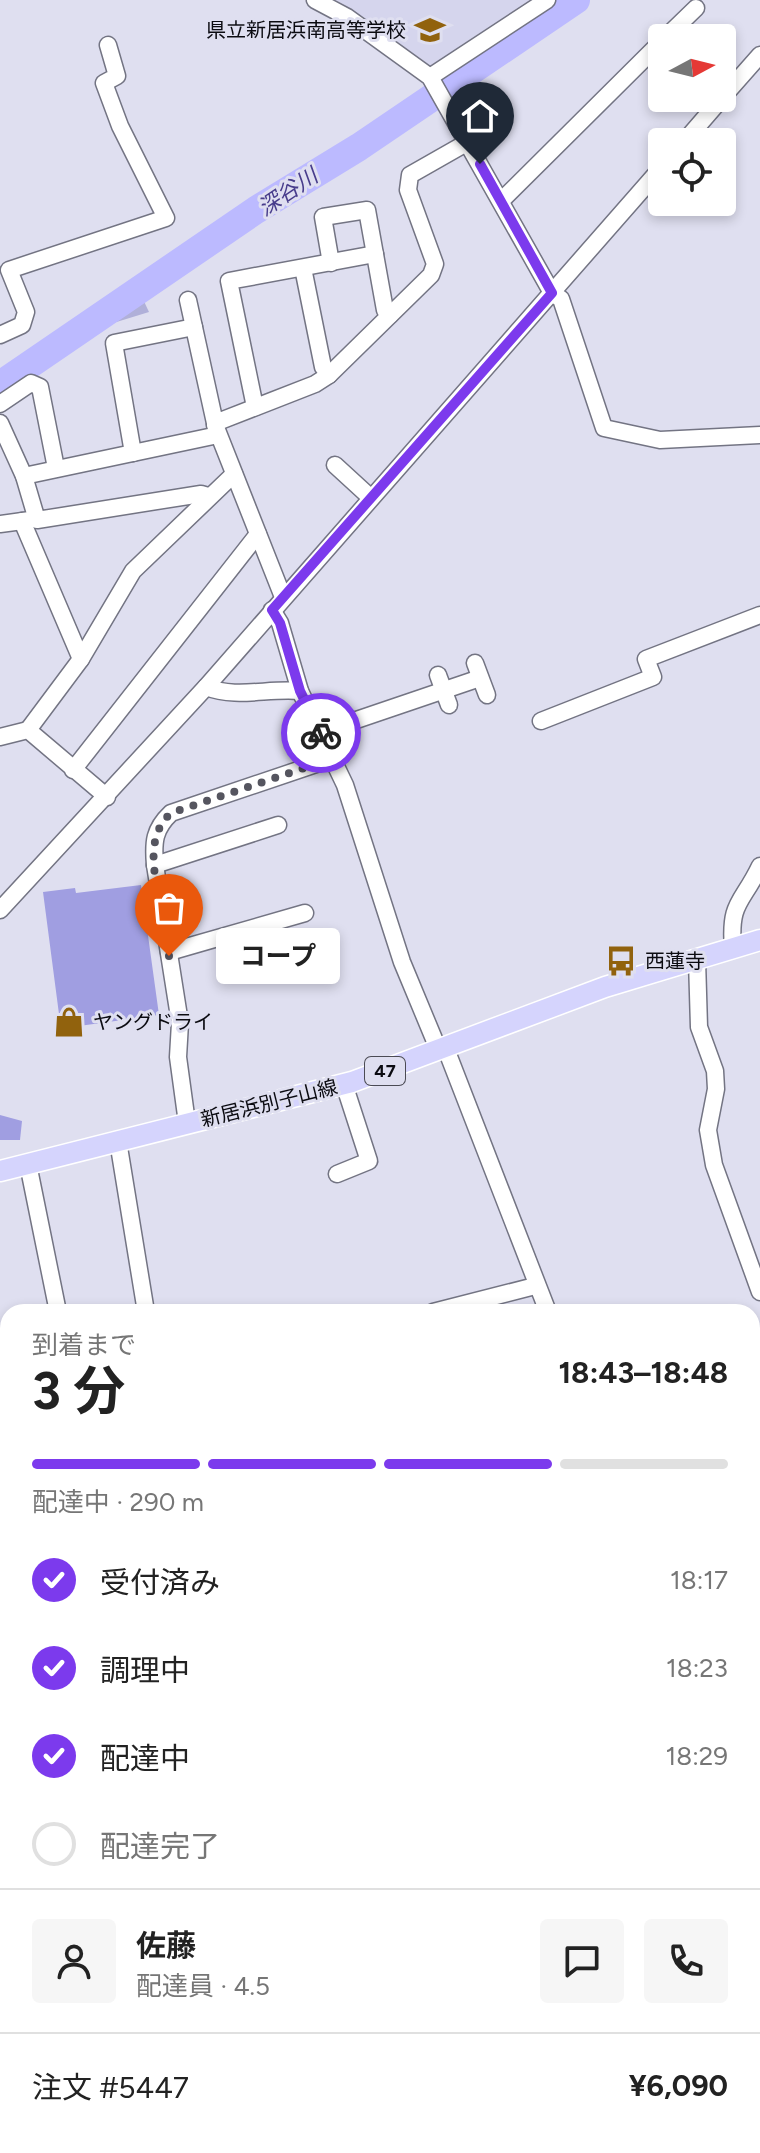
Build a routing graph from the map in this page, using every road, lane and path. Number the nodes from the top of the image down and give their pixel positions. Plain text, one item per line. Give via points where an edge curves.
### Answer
1 (315, 0) edge
2 (547, 0) edge
3 (696, 8) dead end
4 (680, 24) edge
5 (108, 45) dead end
6 (760, 55) edge
7 (648, 56) edge
8 (433, 81) junction
9 (736, 82) edge
10 (710, 112) edge
11 (696, 128) edge
12 (468, 142) junction
13 (648, 183) edge
14 (502, 200) junction
15 (375, 254) junction
16 (331, 263) junction
17 (303, 268) junction
18 (552, 293) junction
19 (188, 300) dead end
20 (390, 315) junction
21 (194, 327) junction
22 (0, 335) edge
23 (329, 375) junction
24 (0, 404) edge
25 (255, 407) junction
26 (0, 423) edge
27 (216, 429) junction
28 (760, 435) edge
29 (133, 453) junction
30 (335, 465) dead end
31 (56, 468) junction
32 (234, 474) junction
33 (24, 476) junction
34 (208, 496) junction
35 (371, 498) junction
36 (30, 520) junction
37 (0, 524) edge
38 (258, 534) junction
39 (277, 604) junction
40 (760, 615) edge
41 (81, 659) junction
42 (438, 675) dead end
43 (206, 687) junction
44 (300, 691) junction
45 (487, 695) dead end
46 (447, 698) junction
47 (541, 721) dead end
48 (28, 730) junction
49 (321, 732) junction
50 (0, 737) edge
51 (331, 759) junction
52 (73, 770) junction
53 (107, 797) junction
54 (278, 825) dead end
55 (155, 865) junction
56 (760, 866) edge
57 (0, 910) edge
58 (305, 913) dead end
59 (760, 940) edge
60 (733, 949) junction
61 (169, 952) junction
62 (697, 960) junction
63 (443, 1050) junction
64 (344, 1084) junction
65 (187, 1123) junction
66 (118, 1141) junction
67 (28, 1164) junction
68 (0, 1171) edge
69 (337, 1174) dead end
70 (759, 1285) edge
71 (535, 1286) junction
72 (56, 1304) edge
73 (143, 1304) edge
74 (464, 1304) edge
75 (544, 1304) edge

1 - 8 street via 347,17
2 - 8 street
3 - 4 street
5 - 22 street via 117,76 104,83 166,218 9,270 26,312 22,325
6 - 9 street
7 - 14 street
8 - 12 street
10 - 11 street
12 - 14 street
12 - 20 street via 410,175 408,190 435,264 431,275
13 - 18 street
14 - 18 street
15 - 16 street
15 - 16 street via 367,210 323,217
15 - 20 street
16 - 17 street
17 - 23 street
17 - 25 street via 229,281
18 - 28 street via 561,299 604,428 660,440
18 - 35 street
19 - 21 street
20 - 23 street
21 - 27 street
21 - 29 street via 114,343
23 - 25 street
24 - 31 street via 31,383 40,387
25 - 27 street
26 - 33 street
27 - 29 street
27 - 32 street
29 - 31 street
30 - 35 street
31 - 33 street
32 - 34 street
32 - 38 street
33 - 36 street
34 - 36 street
34 - 41 street via 133,571
35 - 39 street
36 - 37 street
36 - 41 street
38 - 39 street
38 - 52 street
39 - 43 street
39 - 44 street
40 - 47 street via 646,659 653,677
41 - 48 street
42 - 46 street
43 - 44 street via 228,696
43 - 53 street
44 - 49 street
45 - 46 street via 478,670
46 - 49 street via 387,701
48 - 50 street
48 - 52 street
49 - 51 street
51 - 55 street via 171,813 158,825
51 - 63 street via 345,785 402,962
52 - 53 street
53 - 57 street
54 - 55 street
55 - 61 street
56 - 60 street via 736,903
58 - 61 street
59 - 60 main road, 新居浜別子山線 / 47
60 - 62 main road, 新居浜別子山線 / 47
61 - 65 street
62 - 63 main road, 新居浜別子山線 / 47 via 605,987
62 - 70 street via 699,1027 715,1071 708,1130 714,1165
63 - 64 main road, 新居浜別子山線 / 47
63 - 71 street
64 - 65 main road, 新居浜別子山線 / 47
64 - 69 street via 369,1161
65 - 66 main road, 新居浜別子山線 / 47
66 - 67 main road, 新居浜別子山線 / 47
66 - 73 street
67 - 68 main road, 新居浜別子山線 / 47
67 - 72 street
71 - 74 street
71 - 75 street

